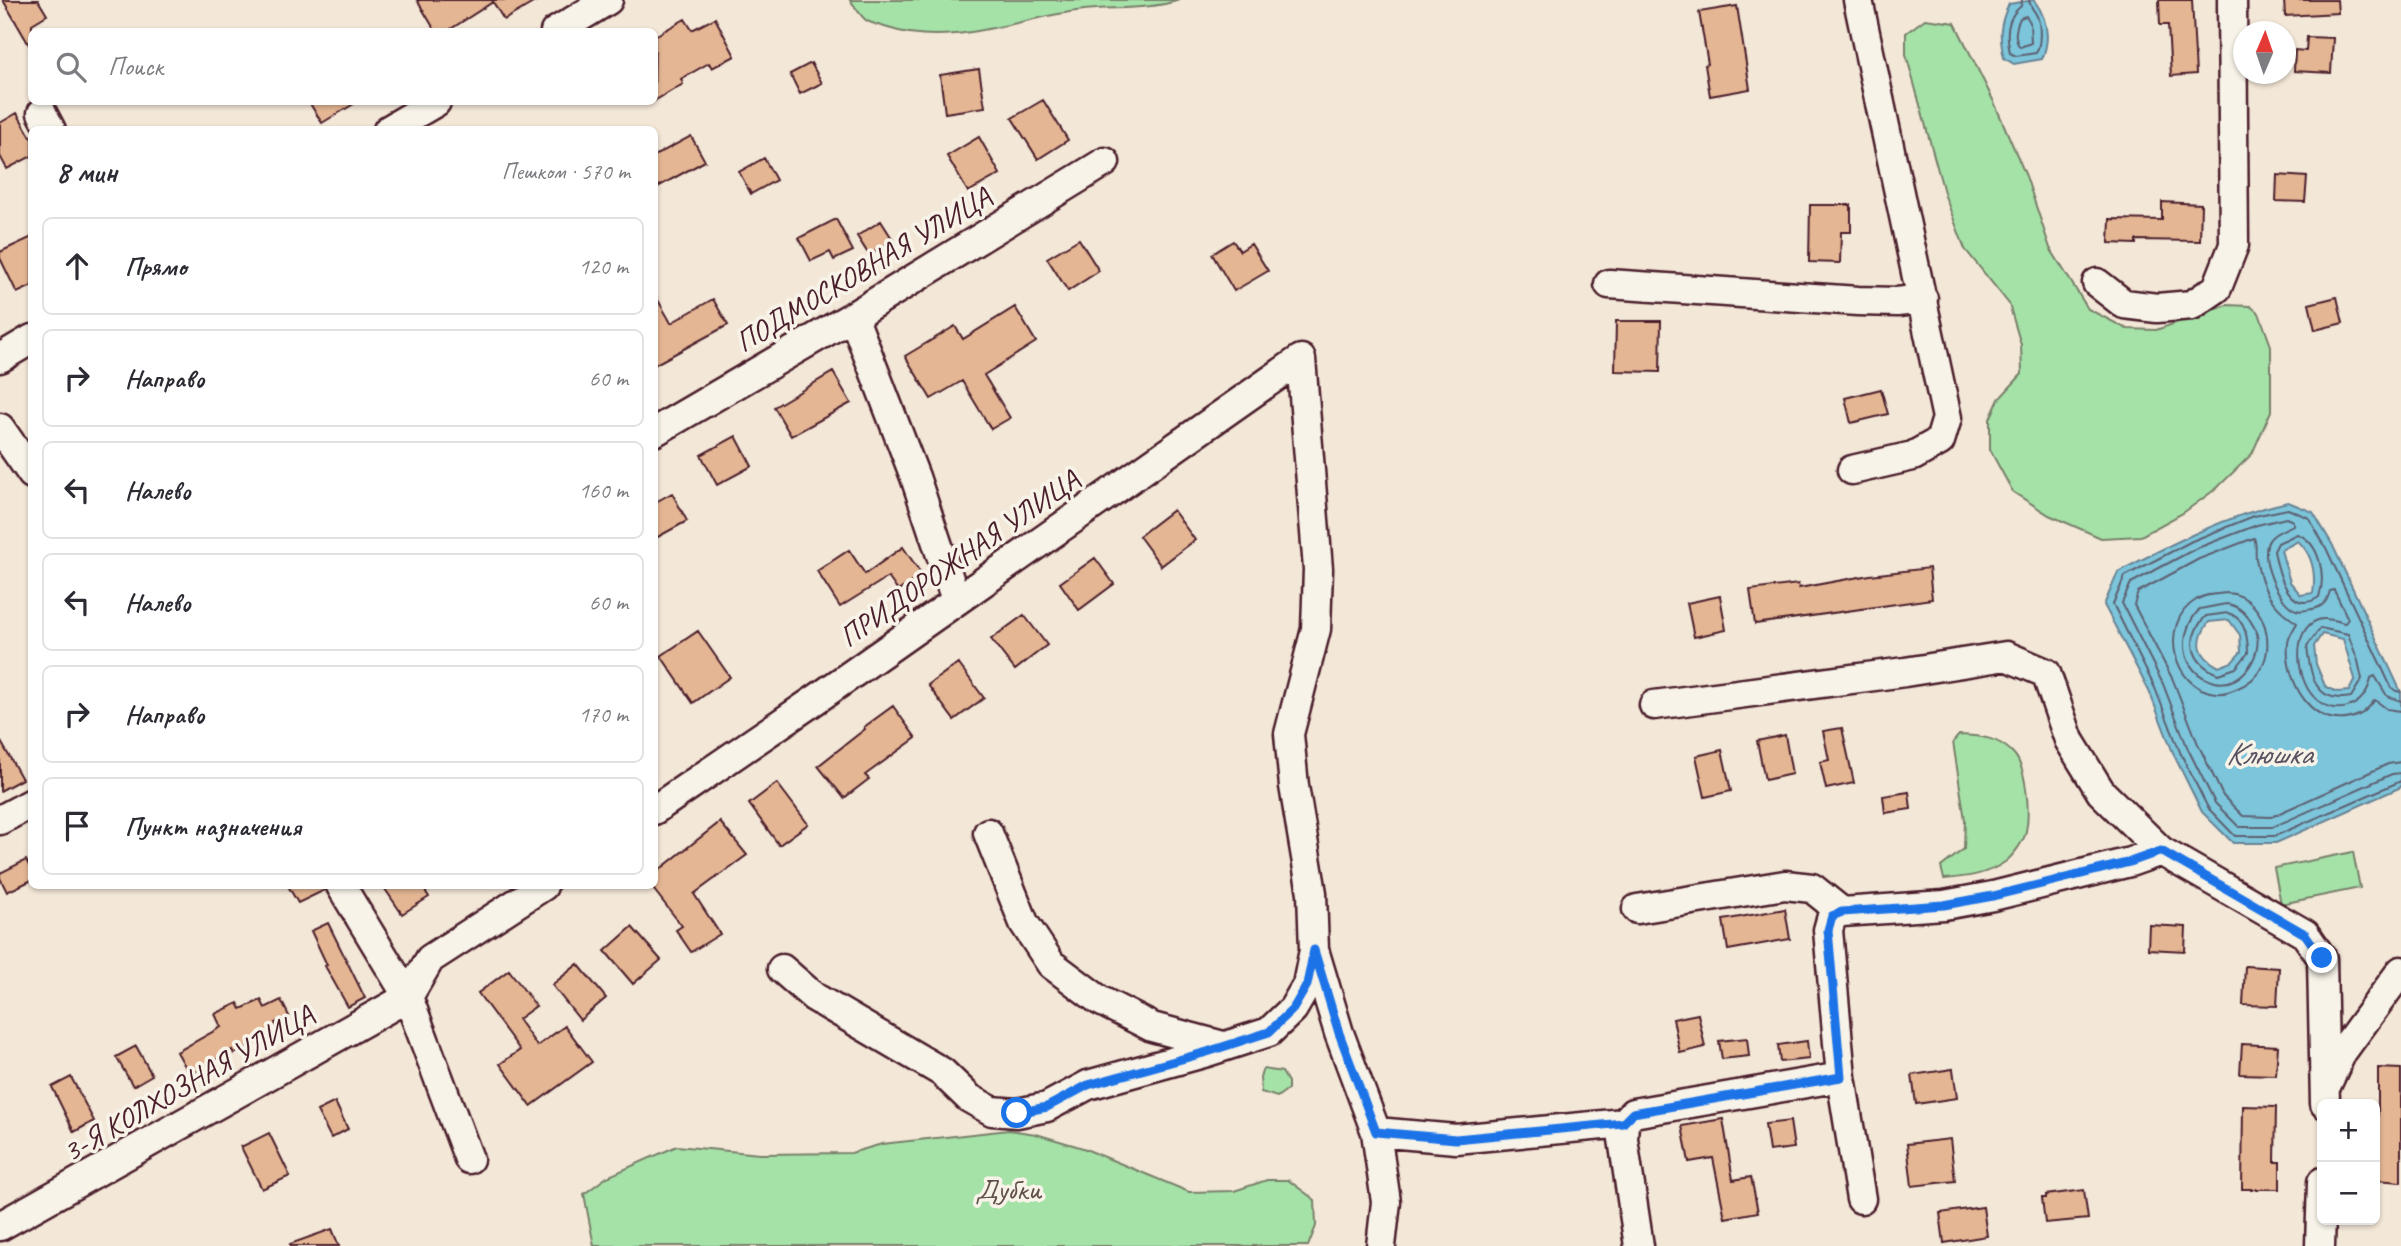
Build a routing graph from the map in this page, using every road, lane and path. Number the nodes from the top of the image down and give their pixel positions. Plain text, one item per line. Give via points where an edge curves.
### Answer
1 (608, 0) edge
2 (1858, 0) edge
3 (2232, 0) edge
4 (562, 28) edge
5 (431, 105) edge
6 (395, 126) edge
7 (1105, 162) dead end
8 (2097, 283) dead end
9 (1609, 284) dead end
10 (1923, 299) junction
11 (853, 316) junction
12 (28, 341) edge
13 (0, 358) edge
14 (0, 428) edge
15 (658, 430) edge
16 (28, 468) edge
17 (1852, 470) dead end
18 (956, 600) junction
19 (1654, 705) dead end
20 (28, 805) edge
21 (658, 807) edge
22 (0, 820) edge
23 (988, 833) dead end
24 (2161, 851) junction
25 (343, 889) edge
26 (538, 889) edge
27 (1637, 909) dead end
28 (1842, 912) junction
29 (1314, 950) junction
30 (782, 969) dead end
31 (2401, 971) edge
32 (408, 997) junction
33 (1223, 1046) junction
34 (1841, 1077) junction
35 (2325, 1095) edge
36 (1623, 1123) junction
37 (1376, 1132) junction
38 (470, 1159) dead end
39 (1861, 1199) dead end
40 (2321, 1225) edge
41 (0, 1226) edge
42 (1381, 1246) edge
43 (1639, 1246) edge
44 (2320, 1246) edge

1 - 4 street
2 - 10 street
3 - 8 street via 2234,245 2217,288 2192,305 2157,308 2124,304
5 - 6 street
7 - 11 street, ПОДМОСКОВНАЯ УЛИЦА
9 - 10 street via 1858,301
10 - 17 street via 1947,418 1940,441 1913,456
11 - 15 street, ПОДМОСКОВНАЯ УЛИЦА
11 - 18 street
12 - 13 street
14 - 16 street
18 - 21 street, ПРИДОРОЖНАЯ УЛИЦА
18 - 29 street, ПРИДОРОЖНАЯ УЛИЦА via 1301,359 1318,581 1316,629 1289,734 1312,893
19 - 24 street via 2006,656 2046,673 2069,740 2101,792
20 - 22 street
23 - 33 street via 1024,923 1051,964 1099,1000 1152,1027
24 - 28 street via 1993,896 1944,905
24 - 35 street via 2305,934 2322,958
25 - 32 street
26 - 32 street via 430,959
27 - 28 street via 1786,885 1812,888
28 - 34 street via 1832,916 1828,930
29 - 33 street via 1307,985 1293,1009 1269,1032
29 - 37 street
30 - 33 street via 814,998 943,1072 969,1098 992,1111 1017,1113 1047,1107 1088,1085
31 - 35 street via 2342,1052
32 - 38 street
32 - 41 street, 3-Я КОЛХОЗНАЯ УЛИЦА
34 - 36 street via 1633,1113
34 - 39 street
36 - 37 street via 1456,1139
36 - 43 street
37 - 42 street via 1385,1202
40 - 44 street

